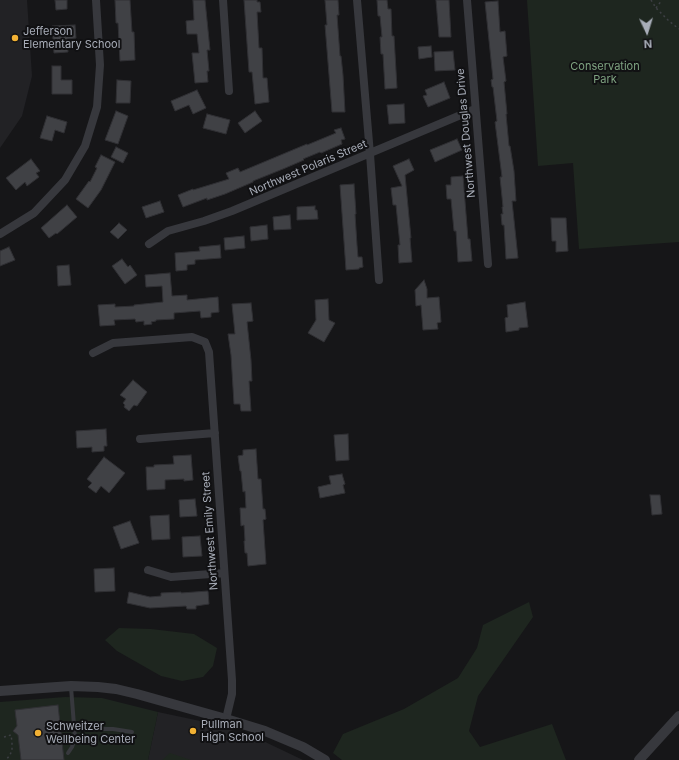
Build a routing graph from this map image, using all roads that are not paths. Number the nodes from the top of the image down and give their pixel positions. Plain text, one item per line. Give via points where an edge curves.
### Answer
1 (96, 0) edge
2 (223, 0) edge
3 (357, 0) edge
4 (467, 0) edge
5 (229, 91) dead end
6 (475, 109) junction
7 (370, 154) junction
8 (0, 234) edge
9 (149, 244) dead end
10 (488, 264) dead end
11 (379, 280) dead end
12 (93, 353) dead end
13 (215, 433) junction
14 (140, 439) dead end
15 (148, 570) dead end
16 (224, 573) junction
17 (71, 686) junction
18 (0, 691) edge
19 (679, 716) edge
20 (226, 719) junction
21 (74, 729) junction
22 (132, 732) dead end
23 (68, 753) dead end
24 (325, 760) edge
25 (639, 760) edge

1 - 8 street via 100,65 97,107 85,146 65,180 34,213
2 - 5 street
3 - 7 street
4 - 6 street, Northwest Douglas Drive
6 - 7 street, Northwest Polaris Street
6 - 10 street, Northwest Douglas Drive
7 - 9 street, Northwest Polaris Street via 232,211 168,231
7 - 11 street
12 - 13 street, Northwest Emily Street via 113,343 192,337 205,342 209,352
13 - 14 street
13 - 16 street, Northwest Emily Street
15 - 16 street via 171,577
16 - 20 street, Northwest Emily Street via 232,694
17 - 18 street
17 - 20 street via 123,691
17 - 21 lane
19 - 25 street
20 - 24 street via 266,731
21 - 22 lane via 113,729
21 - 23 lane via 75,738

